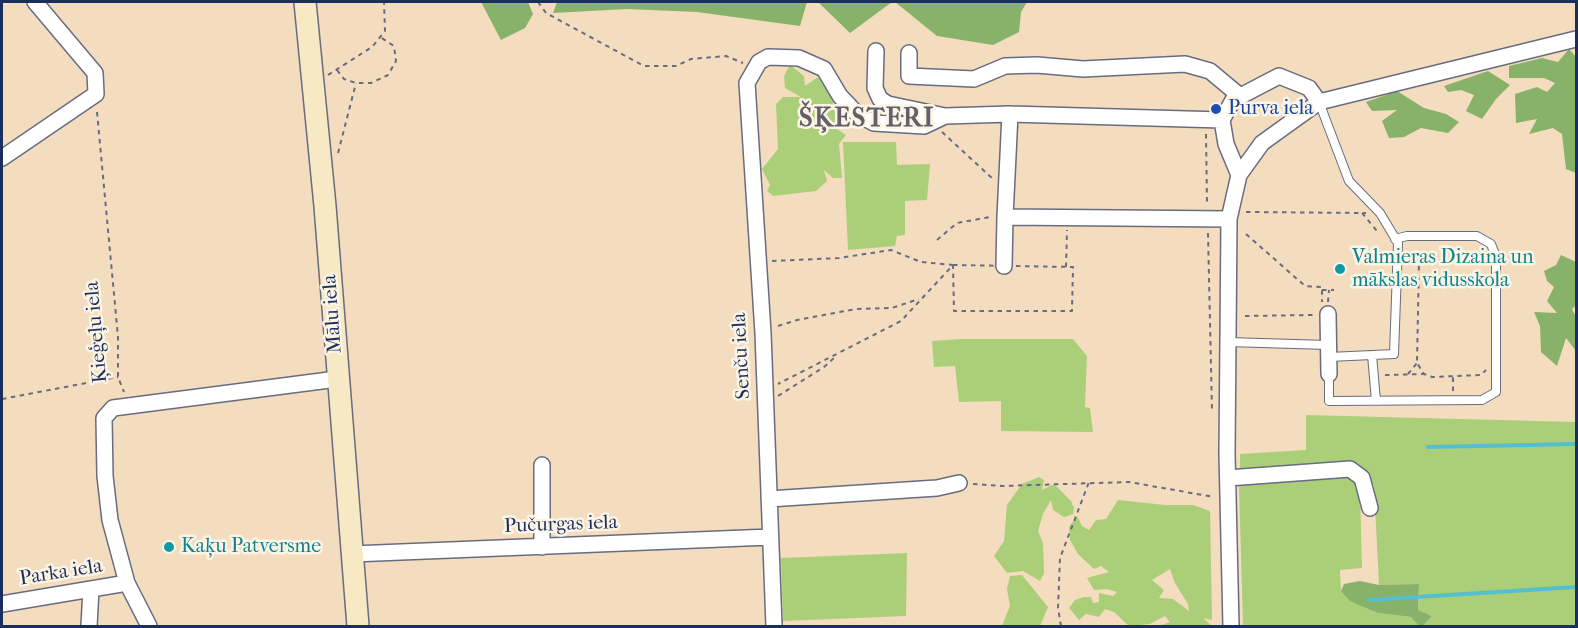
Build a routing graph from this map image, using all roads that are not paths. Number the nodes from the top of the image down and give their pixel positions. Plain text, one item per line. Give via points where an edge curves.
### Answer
1 (35, 2) edge
2 (305, 2) edge
3 (1576, 39) edge
4 (876, 51) dead end
5 (909, 53) dead end
6 (1240, 96) junction
7 (1319, 102) junction
8 (1010, 114) junction
9 (938, 119) junction
10 (1222, 120) junction
11 (2, 158) edge
12 (1239, 175) junction
13 (1005, 217) junction
14 (1229, 219) junction
15 (1395, 239) junction
16 (1004, 266) road end
17 (1325, 314) road end
18 (1228, 342) junction
19 (1329, 351) junction
20 (1372, 355) junction
21 (1329, 374) joint
22 (337, 379) junction
23 (1376, 401) junction
24 (542, 465) dead end
25 (1228, 478) junction
26 (959, 483) road end
27 (769, 499) junction
28 (1370, 508) dead end
29 (770, 537) junction
30 (542, 546) junction
31 (352, 554) junction
32 (127, 583) junction
33 (91, 589) junction
34 (2, 604) edge
35 (89, 627) edge
36 (149, 627) edge
37 (358, 627) edge
38 (774, 627) edge
39 (1231, 627) edge

1 - 11 street via 95,73 96,94
2 - 22 street, Mālu iela
3 - 7 street
4 - 9 street via 875,88 880,99
5 - 6 street via 909,76 974,79 1005,66 1083,69 1185,64 1210,71
6 - 7 street via 1279,76 1309,88
6 - 10 street via 1233,100
7 - 12 street via 1262,143
7 - 15 lane via 1349,181 1380,213
8 - 9 street
8 - 10 street
8 - 13 street
9 - 27 street, Senču iela via 924,126 874,123 857,114 840,96 824,69 805,60 768,57 755,68 747,83
10 - 12 street via 1226,144
12 - 14 street
13 - 14 street
13 - 16 street
14 - 18 street
15 - 20 lane via 1398,260 1394,354
15 - 23 lane via 1478,236 1491,244 1496,257 1496,392 1482,400
17 - 19 street
18 - 19 lane
18 - 25 street
19 - 20 lane
19 - 21 street
20 - 23 lane
21 - 23 lane via 1329,401
22 - 31 street, Mālu iela
22 - 32 street, Ķieģeļu iela via 113,408 104,418 105,476 110,520
24 - 30 street
25 - 28 street via 1350,469 1362,478
25 - 39 street
26 - 27 street via 937,488
27 - 29 street, Senču iela
29 - 30 street, Pučurgas iela
29 - 38 street, Senču iela
30 - 31 street, Pučurgas iela
31 - 37 street, Mālu iela
32 - 33 street, Parka iela
32 - 36 street, Ķieģeļu iela
33 - 34 street, Parka iela
33 - 35 street

